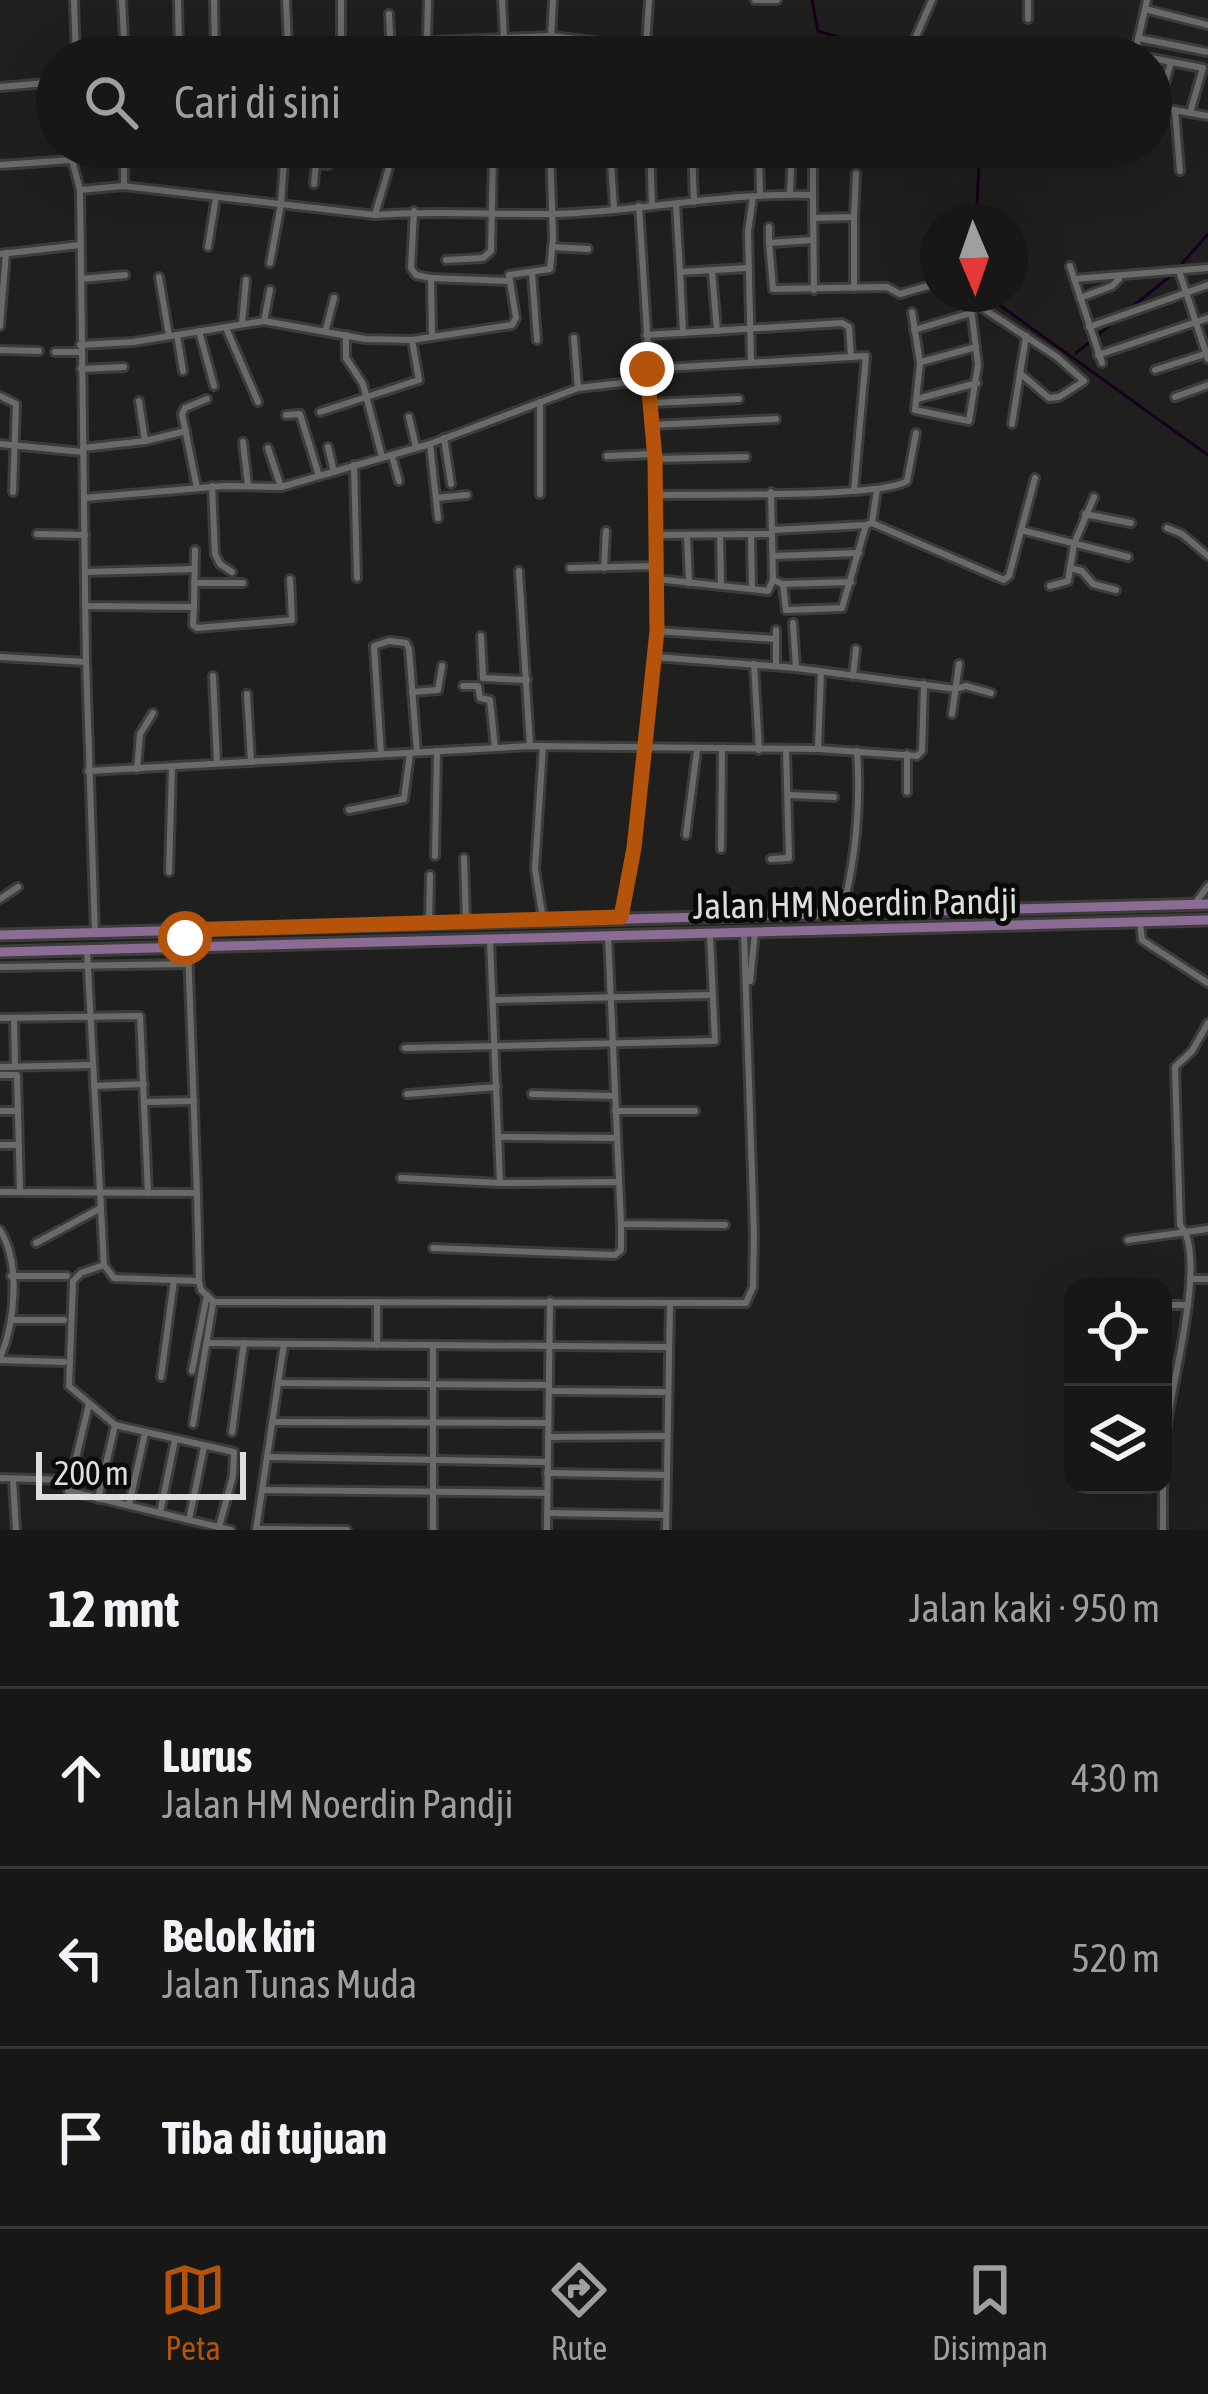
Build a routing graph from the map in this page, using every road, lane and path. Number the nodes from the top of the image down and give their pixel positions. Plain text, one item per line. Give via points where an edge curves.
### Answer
1 (74, 0) edge
2 (122, 0) edge
3 (178, 0) edge
4 (214, 0) edge
5 (286, 0) edge
6 (341, 0) edge
7 (428, 0) edge
8 (502, 0) edge
9 (553, 0) edge
10 (649, 0) edge
11 (755, 0) edge
12 (777, 0) edge
13 (932, 0) edge
14 (1028, 0) edge
15 (1146, 4) edge
16 (389, 14) dead end
17 (1028, 19) dead end
18 (1208, 25) edge
19 (75, 36) edge
20 (124, 36) edge
21 (179, 36) edge
22 (215, 36) edge
23 (291, 36) edge
24 (341, 36) edge
25 (390, 36) edge
26 (428, 36) edge
27 (504, 36) edge
28 (551, 36) edge
29 (647, 36) edge
30 (915, 36) edge
31 (1138, 36) edge
32 (1172, 45) edge
33 (1208, 52) edge
34 (1172, 62) edge
35 (1204, 82) edge
36 (36, 84) edge
37 (0, 87) edge
38 (1172, 109) edge
39 (1175, 110) junction
40 (1190, 113) junction
41 (1208, 116) edge
42 (36, 162) edge
43 (0, 165) edge
44 (74, 168) edge
45 (124, 168) edge
46 (283, 168) edge
47 (315, 168) edge
48 (386, 168) edge
49 (493, 168) edge
50 (551, 168) edge
51 (611, 168) edge
52 (651, 168) edge
53 (693, 168) edge
54 (758, 168) edge
55 (791, 168) edge
56 (813, 168) edge
57 (1180, 170) dead end
58 (856, 174) dead end
59 (314, 184) dead end
60 (124, 186) junction
61 (80, 190) junction
62 (790, 194) junction
63 (216, 195) junction
64 (813, 195) junction
65 (756, 196) junction
66 (694, 202) junction
67 (281, 204) junction
68 (676, 205) junction
69 (639, 206) junction
70 (652, 206) junction
71 (614, 208) junction
72 (414, 211) junction
73 (492, 212) junction
74 (552, 214) junction
75 (375, 215) junction
76 (854, 217) junction
77 (813, 218) junction
78 (769, 227) dead end
79 (814, 240) junction
80 (769, 243) junction
81 (80, 244) junction
82 (208, 247) dead end
83 (553, 247) junction
84 (588, 249) dead end
85 (3, 253) edge
86 (446, 260) dead end
87 (270, 263) dead end
88 (1070, 266) dead end
89 (749, 268) junction
90 (1208, 268) edge
91 (712, 271) junction
92 (1177, 271) junction
93 (680, 272) junction
94 (532, 273) junction
95 (125, 275) dead end
96 (1120, 277) junction
97 (159, 278) dead end
98 (431, 278) junction
99 (81, 279) junction
100 (1074, 279) junction
101 (246, 280) dead end
102 (508, 281) junction
103 (1208, 285) edge
104 (854, 288) junction
105 (920, 288) edge
106 (270, 290) dead end
107 (814, 290) junction
108 (1186, 292) junction
109 (334, 298) dead end
110 (1080, 298) junction
111 (911, 312) dead end
112 (990, 312) edge
113 (971, 313) joint
114 (1208, 318) edge
115 (264, 321) junction
116 (1196, 322) junction
117 (242, 324) junction
118 (0, 326) edge
119 (226, 327) junction
120 (1089, 327) junction
121 (750, 329) junction
122 (326, 330) junction
123 (914, 330) junction
124 (199, 331) junction
125 (717, 331) junction
126 (683, 333) junction
127 (346, 334) junction
128 (173, 335) junction
129 (646, 335) junction
130 (432, 336) junction
131 (1026, 337) junction
132 (574, 338) dead end
133 (412, 340) junction
134 (537, 340) dead end
135 (976, 347) junction
136 (80, 349) junction
137 (0, 350) edge
138 (39, 351) dead end
139 (55, 352) dead end
140 (1207, 355) edge
141 (851, 357) junction
142 (751, 362) junction
143 (920, 363) junction
144 (124, 367) dead end
145 (81, 369) junction
146 (647, 369) junction
147 (1155, 370) dead end
148 (183, 371) dead end
149 (1020, 374) junction
150 (648, 380) junction
151 (977, 383) junction
152 (1208, 385) edge
153 (214, 386) dead end
154 (578, 388) junction
155 (0, 396) edge
156 (367, 396) junction
157 (1175, 397) dead end
158 (207, 399) dead end
159 (739, 399) dead end
160 (916, 399) junction
161 (139, 401) dead end
162 (540, 401) junction
163 (258, 402) dead end
164 (651, 404) junction
165 (320, 412) dead end
166 (286, 416) dead end
167 (409, 417) dead end
168 (776, 419) dead end
169 (1012, 424) dead end
170 (652, 425) junction
171 (186, 431) junction
172 (916, 433) dead end
173 (444, 438) junction
174 (145, 441) junction
175 (243, 442) dead end
176 (0, 444) edge
177 (430, 444) junction
178 (17, 447) junction
179 (328, 447) dead end
180 (416, 447) junction
181 (268, 448) dead end
182 (83, 450) junction
183 (392, 455) junction
184 (608, 456) dead end
185 (655, 457) junction
186 (746, 457) dead end
187 (382, 458) junction
188 (354, 465) junction
189 (334, 472) junction
190 (319, 476) junction
191 (1035, 478) dead end
192 (398, 482) dead end
193 (451, 484) dead end
194 (212, 487) junction
195 (248, 487) junction
196 (281, 487) junction
197 (197, 488) junction
198 (877, 489) junction
199 (854, 491) junction
200 (13, 492) dead end
201 (772, 493) junction
202 (467, 494) dead end
203 (540, 494) dead end
204 (655, 495) junction
205 (84, 497) junction
206 (1094, 497) dead end
207 (436, 498) junction
208 (1085, 514) junction
209 (438, 518) dead end
210 (1131, 523) dead end
211 (869, 524) junction
212 (1167, 527) dead end
213 (1020, 530) junction
214 (606, 531) dead end
215 (772, 532) junction
216 (37, 534) dead end
217 (751, 534) junction
218 (86, 535) junction
219 (655, 535) junction
220 (720, 535) junction
221 (687, 536) junction
222 (1074, 544) junction
223 (195, 550) dead end
224 (860, 553) junction
225 (772, 556) junction
226 (1208, 556) edge
227 (1127, 557) dead end
228 (655, 566) junction
229 (194, 568) junction
230 (570, 568) dead end
231 (604, 568) junction
232 (1070, 568) junction
233 (519, 571) dead end
234 (85, 572) junction
235 (232, 572) dead end
236 (357, 578) dead end
237 (290, 579) dead end
238 (656, 579) junction
239 (773, 580) junction
240 (851, 582) junction
241 (194, 583) junction
242 (243, 583) dead end
243 (689, 583) junction
244 (783, 584) junction
245 (721, 586) junction
246 (1050, 586) dead end
247 (752, 589) junction
248 (1116, 590) dead end
249 (86, 606) junction
250 (194, 607) junction
251 (793, 623) dead end
252 (657, 631) junction
253 (481, 636) dead end
254 (856, 650) dead end
255 (0, 657) edge
256 (655, 657) junction
257 (86, 662) junction
258 (754, 664) junction
259 (959, 664) dead end
260 (442, 666) dead end
261 (776, 666) junction
262 (796, 668) junction
263 (821, 672) junction
264 (213, 676) dead end
265 (854, 676) junction
266 (527, 680) junction
267 (923, 684) junction
268 (463, 686) dead end
269 (956, 689) junction
270 (412, 692) junction
271 (992, 693) dead end
272 (247, 694) dead end
273 (153, 713) dead end
274 (952, 714) dead end
275 (530, 746) junction
276 (543, 746) junction
277 (494, 748) junction
278 (818, 749) junction
279 (644, 750) junction
280 (697, 750) junction
281 (722, 750) junction
282 (759, 750) junction
283 (437, 751) junction
284 (786, 751) junction
285 (856, 751) junction
286 (413, 752) junction
287 (380, 754) junction
288 (907, 754) junction
289 (251, 761) junction
290 (218, 764) junction
291 (172, 767) junction
292 (137, 769) junction
293 (88, 771) junction
294 (907, 792) dead end
295 (789, 795) junction
296 (834, 796) dead end
297 (349, 810) dead end
298 (686, 836) dead end
299 (721, 849) dead end
300 (435, 856) dead end
301 (464, 858) dead end
302 (771, 859) dead end
303 (169, 872) dead end
304 (430, 875) dead end
305 (1208, 886) edge
306 (18, 887) dead end
307 (0, 898) edge
308 (1194, 904) junction
309 (1208, 904) edge
310 (842, 913) junction
311 (621, 917) junction
312 (543, 920) junction
313 (1208, 920) edge
314 (466, 922) junction
315 (1140, 922) junction
316 (429, 923) junction
317 (189, 930) junction
318 (750, 932) junction
319 (95, 933) junction
320 (710, 933) junction
321 (0, 934) edge
322 (608, 936) junction
323 (490, 940) junction
324 (189, 948) junction
325 (87, 950) junction
326 (0, 952) edge
327 (189, 964) junction
328 (88, 966) junction
329 (0, 967) edge
330 (1208, 983) edge
331 (711, 995) junction
332 (611, 999) junction
333 (494, 1000) junction
334 (90, 1016) junction
335 (0, 1018) edge
336 (14, 1018) junction
337 (1208, 1023) edge
338 (614, 1043) junction
339 (495, 1046) junction
340 (405, 1048) dead end
341 (93, 1065) junction
342 (15, 1066) junction
343 (0, 1071) edge
344 (144, 1084) junction
345 (94, 1087) junction
346 (497, 1087) junction
347 (407, 1094) dead end
348 (532, 1094) dead end
349 (614, 1096) junction
350 (194, 1101) junction
351 (145, 1102) junction
352 (0, 1111) edge
353 (18, 1111) junction
354 (615, 1111) junction
355 (695, 1111) dead end
356 (500, 1137) junction
357 (615, 1138) junction
358 (0, 1145) edge
359 (19, 1145) junction
360 (401, 1178) dead end
361 (618, 1182) junction
362 (500, 1183) junction
363 (0, 1192) edge
364 (20, 1192) junction
365 (148, 1192) junction
366 (197, 1192) junction
367 (100, 1193) junction
368 (102, 1208) junction
369 (622, 1224) junction
370 (725, 1225) dead end
371 (1208, 1228) edge
372 (0, 1230) edge
373 (1186, 1231) junction
374 (1128, 1240) dead end
375 (36, 1243) dead end
376 (433, 1249) dead end
377 (104, 1264) junction
378 (11, 1276) junction
379 (67, 1276) dead end
380 (174, 1280) junction
381 (1190, 1280) junction
382 (1208, 1280) edge
383 (199, 1281) junction
384 (210, 1299) junction
385 (550, 1301) junction
386 (377, 1302) junction
387 (670, 1303) junction
388 (1172, 1305) edge
389 (1188, 1305) junction
390 (11, 1320) junction
391 (64, 1320) dead end
392 (207, 1343) junction
393 (244, 1343) junction
394 (284, 1344) junction
395 (377, 1345) junction
396 (433, 1345) junction
397 (549, 1347) junction
398 (668, 1347) junction
399 (0, 1359) edge
400 (64, 1362) dead end
401 (192, 1371) dead end
402 (160, 1377) dead end
403 (278, 1383) junction
404 (435, 1384) junction
405 (549, 1388) junction
406 (667, 1392) junction
407 (1172, 1393) edge
408 (89, 1404) junction
409 (272, 1422) junction
410 (435, 1423) junction
411 (548, 1423) junction
412 (193, 1424) dead end
413 (115, 1425) junction
414 (232, 1432) dead end
415 (145, 1433) junction
416 (667, 1436) junction
417 (548, 1437) junction
418 (175, 1440) junction
419 (204, 1448) junction
420 (267, 1457) junction
421 (434, 1460) junction
422 (548, 1462) junction
423 (548, 1473) junction
424 (668, 1475) junction
425 (0, 1478) edge
426 (13, 1478) junction
427 (69, 1480) junction
428 (262, 1490) junction
429 (434, 1492) junction
430 (547, 1493) junction
431 (1163, 1494) edge
432 (98, 1499) junction
433 (128, 1506) junction
434 (547, 1513) junction
435 (160, 1514) junction
436 (666, 1515) junction
437 (189, 1520) junction
438 (219, 1527) edge
439 (256, 1529) edge
440 (16, 1530) edge
441 (231, 1530) edge
442 (346, 1530) edge
443 (433, 1530) edge
444 (547, 1530) edge
445 (666, 1530) edge
446 (1163, 1530) edge

1 - 19 street
2 - 20 street
3 - 21 street
4 - 22 street
5 - 23 street
6 - 24 street
7 - 26 street
8 - 27 street
9 - 28 street
10 - 29 street
11 - 12 street
13 - 30 street
14 - 17 street
15 - 18 street
15 - 31 street
16 - 25 street
32 - 33 street
34 - 35 street via 1202,67
35 - 40 street
36 - 37 street
38 - 39 street
39 - 40 street
39 - 57 street
40 - 41 street
42 - 43 street
44 - 61 street
45 - 60 street
46 - 67 street
47 - 59 street
48 - 75 street
49 - 73 street
50 - 74 street
51 - 71 street
52 - 70 street
53 - 66 street
54 - 65 street
55 - 62 street
56 - 64 street
58 - 76 street
60 - 61 street
60 - 63 street
61 - 81 street
62 - 64 street
62 - 65 street
63 - 67 street
63 - 82 street
64 - 77 street
65 - 66 street
65 - 89 street
66 - 68 street
67 - 75 street
67 - 87 street
68 - 70 street
68 - 93 street
69 - 70 street
69 - 71 street
69 - 129 street
71 - 74 street
72 - 73 street
72 - 75 street
72 - 98 street via 411,268
73 - 74 street
73 - 86 street via 488,256
74 - 83 street
76 - 77 street
76 - 104 street
77 - 79 street
78 - 80 street
79 - 80 street
79 - 107 street
80 - 107 street via 773,290
81 - 85 street
81 - 99 street
83 - 84 street
83 - 94 street via 550,269
85 - 118 street
88 - 100 street
89 - 91 street
89 - 121 street
90 - 92 street
91 - 93 street
91 - 125 street
92 - 96 street
92 - 108 street
93 - 126 street
94 - 102 street
94 - 134 street
95 - 99 street
96 - 100 street
96 - 110 street
97 - 128 street
98 - 102 street
98 - 130 street
99 - 136 street
100 - 110 street
101 - 117 street
102 - 130 street via 512,325
103 - 108 street
104 - 105 street
104 - 107 street
106 - 115 street
108 - 116 street
108 - 120 street
109 - 122 street
110 - 120 street
111 - 123 street
112 - 131 street
113 - 123 street
113 - 135 street
114 - 116 street
115 - 117 street
115 - 122 street
116 - 120 street via 1100,359
116 - 140 street
117 - 119 street
119 - 124 street
119 - 163 street
121 - 125 street
121 - 141 street via 845,323
121 - 142 street
122 - 127 street
123 - 143 street
124 - 128 street
124 - 153 street
125 - 126 street
126 - 129 street
127 - 133 street
127 - 156 street via 346,358
128 - 136 street
128 - 148 street
129 - 146 street
130 - 133 street
131 - 149 street
131 - 149 street via 1084,379 1049,398
132 - 154 street
133 - 156 street via 418,380
135 - 143 street
135 - 151 street
136 - 139 street
136 - 145 street
137 - 138 street
140 - 147 street
141 - 142 street
141 - 199 street via 866,356
142 - 146 street
143 - 160 street
144 - 145 street
145 - 182 street
146 - 150 street
149 - 169 street
150 - 154 street
150 - 164 street
151 - 160 street
151 - 160 street via 969,421 916,412
152 - 157 street
154 - 162 street
155 - 178 street via 16,404
156 - 165 street
156 - 187 street
158 - 171 street via 183,410
159 - 164 street
161 - 174 street
162 - 173 street
162 - 203 street
164 - 170 street
166 - 190 street via 300,414
167 - 180 street
168 - 170 street
170 - 185 street
171 - 174 street
171 - 197 street
172 - 198 street via 907,481
173 - 177 street
173 - 193 street
174 - 182 street
175 - 195 street
176 - 178 street
177 - 180 street
177 - 207 street
178 - 182 street
178 - 200 street
179 - 189 street
180 - 183 street
181 - 196 street
182 - 205 street
183 - 187 street
183 - 192 street
184 - 185 street
185 - 186 street
185 - 204 street
187 - 188 street
188 - 189 street
188 - 236 street
189 - 190 street
190 - 196 street
191 - 213 street
194 - 195 street
194 - 197 street
194 - 235 street via 215,554
195 - 196 street
197 - 205 street
198 - 199 street
198 - 211 street
199 - 201 street
201 - 204 street
201 - 215 street
202 - 207 street
204 - 219 street
205 - 218 street
206 - 208 street
207 - 209 street
208 - 210 street
208 - 222 street
211 - 213 street via 1002,580
211 - 215 street
211 - 224 street
212 - 226 street
213 - 222 street
214 - 231 street
215 - 217 street
215 - 225 street
216 - 218 street
217 - 220 street
217 - 247 street
218 - 234 street
219 - 221 street
219 - 228 street
220 - 221 street
220 - 245 street
221 - 243 street
222 - 227 street
222 - 232 street
223 - 229 street
224 - 225 street
224 - 240 street
225 - 239 street
228 - 231 street
228 - 238 street
229 - 234 street
229 - 241 street
230 - 231 street
232 - 246 street via 1066,584
232 - 248 street
233 - 266 street
234 - 249 street
237 - 250 street via 290,621 197,628
238 - 243 street
238 - 252 street
239 - 244 street
239 - 247 street via 771,590
240 - 244 street
240 - 244 street via 839,611 785,610
241 - 242 street
241 - 250 street
243 - 245 street
245 - 247 street
249 - 250 street
249 - 257 street
251 - 262 street
252 - 256 street
252 - 261 street via 776,635
253 - 266 street via 483,678
254 - 265 street
255 - 257 street
256 - 258 street
256 - 279 street
257 - 293 street
258 - 261 street
258 - 282 street
259 - 269 street
260 - 270 street via 438,690
261 - 262 street
262 - 263 street
263 - 265 street
263 - 278 street
264 - 290 street
265 - 267 street
266 - 275 street
267 - 269 street
267 - 288 street via 922,753
268 - 277 street via 479,686 480,698 490,700
269 - 271 street
269 - 274 street
270 - 286 street
270 - 287 street via 406,643 376,644
272 - 289 street
273 - 292 street via 140,734
275 - 276 street
275 - 277 street
276 - 279 street
276 - 312 street via 535,869
277 - 283 street
278 - 284 street
278 - 285 street
279 - 280 street
279 - 311 street
280 - 281 street
280 - 298 street
281 - 282 street
281 - 299 street
282 - 284 street
283 - 286 street
283 - 300 street
284 - 295 street
285 - 288 street
285 - 310 street via 860,801
286 - 287 street
286 - 297 street via 404,799
287 - 289 street
288 - 294 street
289 - 290 street
290 - 291 street
291 - 292 street
291 - 303 street
292 - 293 street
293 - 319 street
295 - 296 street
295 - 302 street via 789,858
301 - 314 street
304 - 316 street
305 - 308 street
306 - 307 street
308 - 309 main road, Jalan HM Noerdin Pandji
308 - 310 main road, Jalan HM Noerdin Pandji
310 - 311 main road, Jalan HM Noerdin Pandji
311 - 312 main road, Jalan HM Noerdin Pandji
312 - 314 main road, Jalan HM Noerdin Pandji
313 - 315 main road, Jalan HM Noerdin Pandji
314 - 316 main road, Jalan HM Noerdin Pandji
315 - 318 main road, Jalan HM Noerdin Pandji
315 - 330 street via 1142,940
316 - 317 main road, Jalan HM Noerdin Pandji
317 - 319 main road, Jalan HM Noerdin Pandji
317 - 324 main road
318 - 320 main road, Jalan HM Noerdin Pandji
318 - 387 street via 753,1287 744,1304
319 - 321 main road, Jalan HM Noerdin Pandji
320 - 322 main road, Jalan HM Noerdin Pandji
320 - 331 street
322 - 323 main road, Jalan HM Noerdin Pandji
322 - 332 street
323 - 324 main road, Jalan HM Noerdin Pandji
323 - 333 street
324 - 325 main road, Jalan HM Noerdin Pandji
324 - 327 street
325 - 326 main road, Jalan HM Noerdin Pandji
325 - 328 street
327 - 328 street
327 - 350 street
328 - 329 street
328 - 334 street
331 - 332 street
331 - 338 street via 715,1040
332 - 333 street
332 - 338 street
333 - 339 street
334 - 336 street
334 - 341 street
334 - 344 street via 140,1016
335 - 336 street
336 - 342 street
337 - 373 street via 1174,1070
338 - 339 street
338 - 349 street
339 - 340 street
339 - 346 street
341 - 342 street
341 - 345 street
342 - 343 street
343 - 353 street via 17,1075
344 - 345 street
344 - 351 street
345 - 367 street
346 - 347 street
346 - 356 street
348 - 349 street
349 - 354 street
350 - 351 street
350 - 366 street
351 - 365 street
352 - 353 street
353 - 359 street
354 - 355 street
354 - 357 street
356 - 357 street
356 - 362 street
357 - 361 street
358 - 359 street
359 - 364 street
360 - 362 street
361 - 362 street
361 - 369 street
363 - 364 street
364 - 367 street
365 - 366 street
365 - 367 street
366 - 383 street
367 - 368 street
368 - 375 street
368 - 377 street
369 - 370 street
369 - 376 street via 615,1255
371 - 373 street
372 - 378 street
373 - 374 street
373 - 381 street
377 - 380 street via 114,1278
377 - 408 street via 74,1281 68,1386
378 - 379 street
378 - 390 street
380 - 383 street
380 - 402 street
381 - 382 street
381 - 389 street
383 - 384 street
384 - 386 street
384 - 392 street
384 - 401 street
385 - 386 street
385 - 387 street
385 - 397 street
386 - 395 street
387 - 398 street
388 - 389 street
389 - 407 street
390 - 391 street
390 - 399 street
392 - 393 street
392 - 412 street
393 - 394 street
393 - 414 street
394 - 395 street
394 - 403 street
395 - 396 street
396 - 397 street
396 - 404 street
397 - 398 street
397 - 405 street
398 - 406 street
399 - 400 street
403 - 404 street
403 - 409 street
404 - 405 street
404 - 410 street
405 - 406 street
405 - 411 street
406 - 416 street
408 - 413 street
408 - 427 street
409 - 410 street
409 - 420 street
410 - 411 street
410 - 421 street
411 - 417 street
413 - 415 street
413 - 432 street
415 - 418 street
415 - 433 street
416 - 417 street
416 - 424 street
417 - 422 street
418 - 419 street
418 - 435 street
419 - 437 street
419 - 438 street via 236,1456
420 - 421 street
420 - 428 street
421 - 422 street
421 - 429 street
422 - 423 street
423 - 424 street
423 - 430 street
424 - 436 street
425 - 426 street
426 - 427 street
426 - 440 street
427 - 432 street via 69,1492
428 - 429 street
428 - 439 street
429 - 430 street
429 - 443 street
430 - 434 street
431 - 446 street
432 - 433 street
433 - 435 street
434 - 436 street
434 - 444 street
435 - 437 street
436 - 445 street
437 - 438 street
438 - 441 street
439 - 442 street

